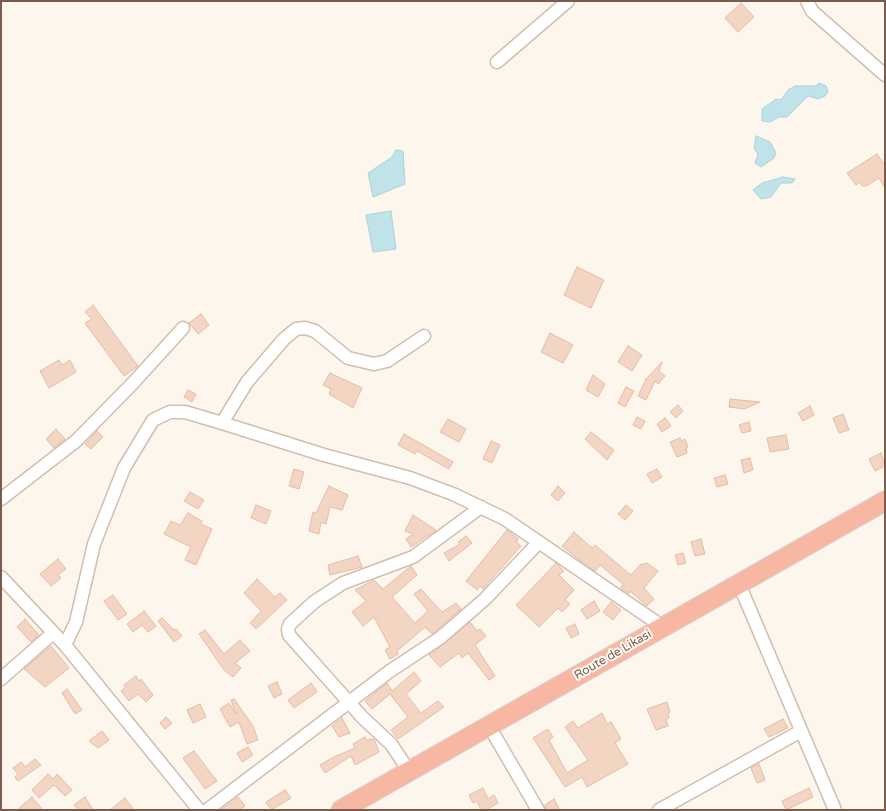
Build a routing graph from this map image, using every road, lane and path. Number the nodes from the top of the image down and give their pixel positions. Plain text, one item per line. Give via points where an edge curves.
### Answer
1 (568, 1) edge
2 (800, 1) edge
3 (810, 6) edge
4 (497, 62) dead end
5 (885, 75) edge
6 (183, 328) dead end
7 (424, 336) dead end
8 (222, 423) junction
9 (1, 499) edge
10 (885, 501) edge
11 (481, 507) junction
12 (539, 542) junction
13 (1, 577) edge
14 (739, 584) junction
15 (663, 627) junction
16 (53, 633) junction
17 (65, 646) junction
18 (1, 679) edge
19 (349, 701) junction
20 (489, 726) junction
21 (801, 731) junction
22 (409, 771) junction
23 (199, 810) edge
24 (207, 810) edge
25 (341, 810) edge
26 (538, 810) edge
27 (659, 810) edge
28 (835, 810) edge

1 - 4 street
2 - 3 street
3 - 5 street
6 - 9 street via 76,441
7 - 8 street via 387,361 374,364 348,358 315,331 296,329 247,382
8 - 11 street via 410,478
8 - 17 street via 185,412 170,412 153,420 143,434 106,510 94,544 76,622
10 - 14 highway, Route de Likasi
11 - 12 street
11 - 19 street via 413,557 343,583 314,602 290,624 289,635
12 - 15 street
12 - 19 street via 485,599 440,638
13 - 16 street
14 - 15 highway, Route de Likasi
14 - 21 street
15 - 20 highway, Route de Likasi
16 - 17 street
16 - 18 street
17 - 23 street
19 - 22 street via 391,744
19 - 24 street
20 - 22 highway, Route de Likasi
20 - 26 street
21 - 27 street
21 - 28 street
22 - 25 highway, Route de Likasi

